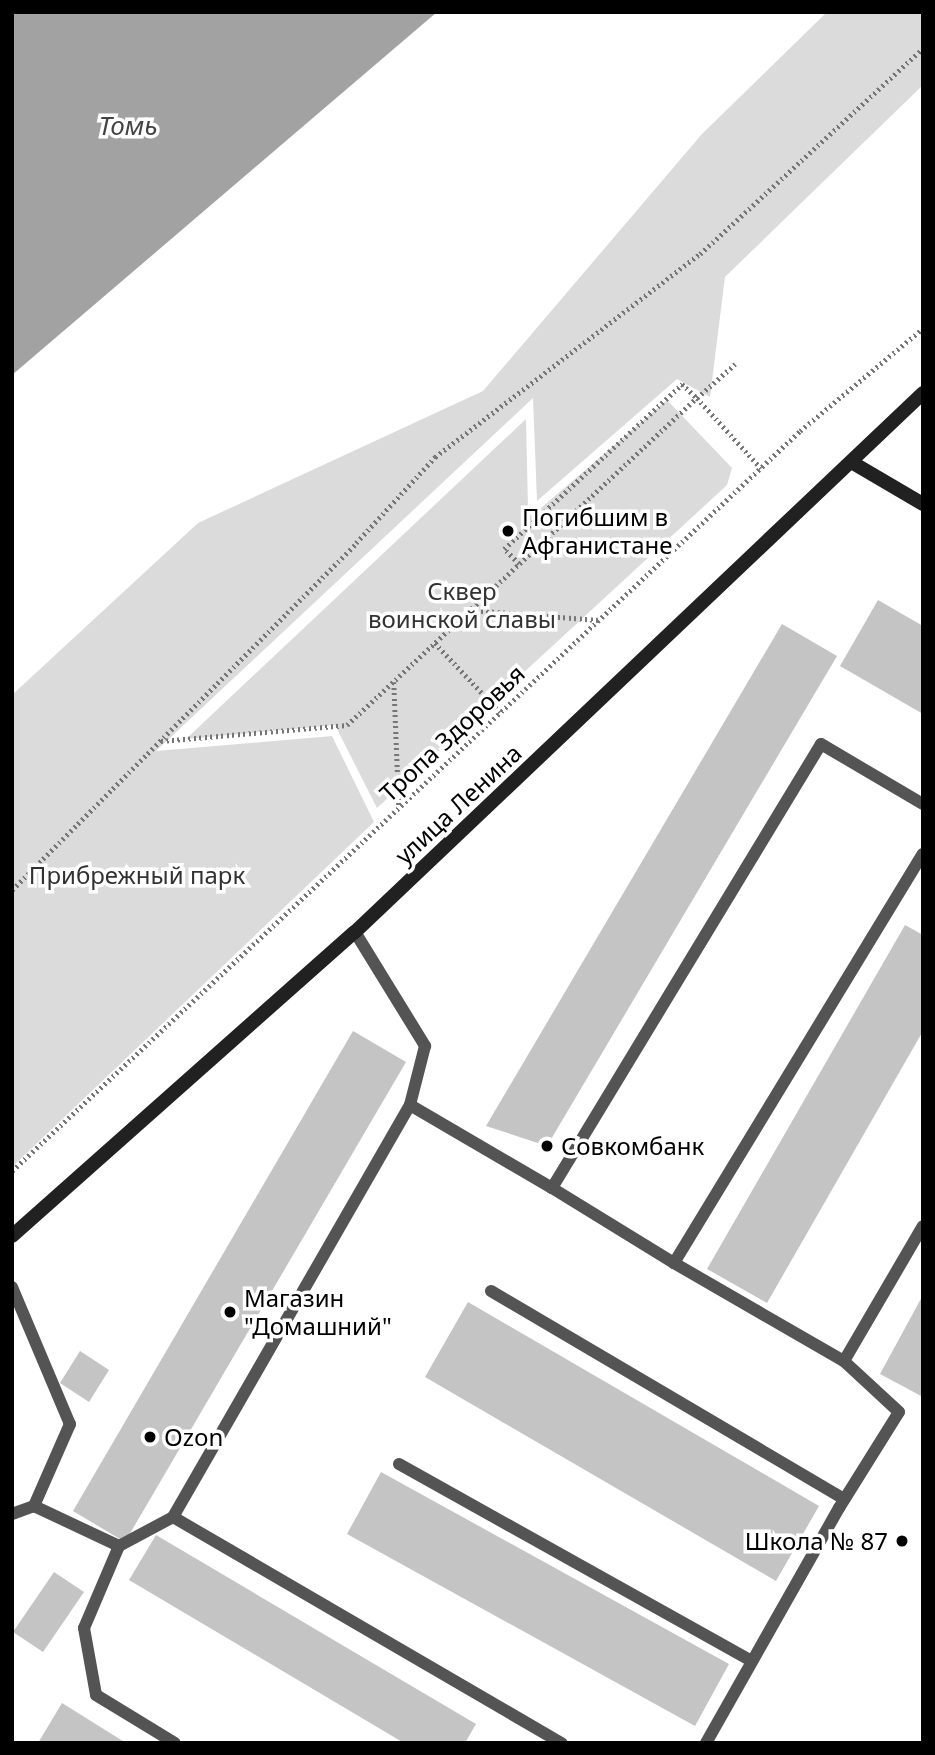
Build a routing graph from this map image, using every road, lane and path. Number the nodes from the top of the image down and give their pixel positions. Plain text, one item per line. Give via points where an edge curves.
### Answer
1 (923, 48) edge
2 (923, 328) edge
3 (735, 364) dead end
4 (923, 393) edge
5 (697, 398) junction
6 (853, 463) junction
7 (761, 468) junction
8 (923, 504) edge
9 (519, 564) junction
10 (469, 610) junction
11 (599, 620) junction
12 (435, 643) junction
13 (394, 681) junction
14 (500, 712) junction
15 (160, 741) junction
16 (923, 804) edge
17 (399, 805) junction
18 (923, 854) edge
19 (12, 890) edge
20 (355, 932) junction
21 (410, 1105) junction
22 (12, 1171) edge
23 (552, 1188) junction
24 (923, 1226) edge
25 (12, 1236) edge
26 (674, 1263) junction
27 (12, 1287) edge
28 (491, 1290) dead end
29 (844, 1360) junction
30 (400, 1464) dead end
31 (844, 1499) junction
32 (34, 1506) junction
33 (12, 1514) edge
34 (173, 1517) junction
35 (120, 1546) junction
36 (752, 1661) junction
37 (175, 1743) edge
38 (562, 1743) edge
39 (706, 1743) edge

1 - 15 path via 700,254 435,457
2 - 7 path, Тропа Здоровья
3 - 5 path
4 - 6 street, улица Ленина
5 - 7 path
5 - 9 path
5 - 9 path via 682,384 504,549
6 - 8 street
6 - 20 street, улица Ленина
7 - 11 path, Тропа Здоровья
9 - 10 path
10 - 11 path
10 - 12 path
11 - 14 path, Тропа Здоровья
12 - 13 path
12 - 14 path
13 - 15 path via 347,725
13 - 17 path
14 - 17 path, Тропа Здоровья
15 - 19 path
16 - 23 lane via 821,744
17 - 22 path, Тропа Здоровья
18 - 26 lane
20 - 21 lane via 425,1046
20 - 25 street, улица Ленина
21 - 23 lane
21 - 34 lane
23 - 26 lane
24 - 29 lane
26 - 29 lane
27 - 32 lane via 70,1424
28 - 31 lane
29 - 31 lane via 899,1412
30 - 36 lane
31 - 36 lane
32 - 33 lane
32 - 35 lane
34 - 35 lane
34 - 38 lane
35 - 37 lane via 84,1628 96,1695
36 - 39 lane

